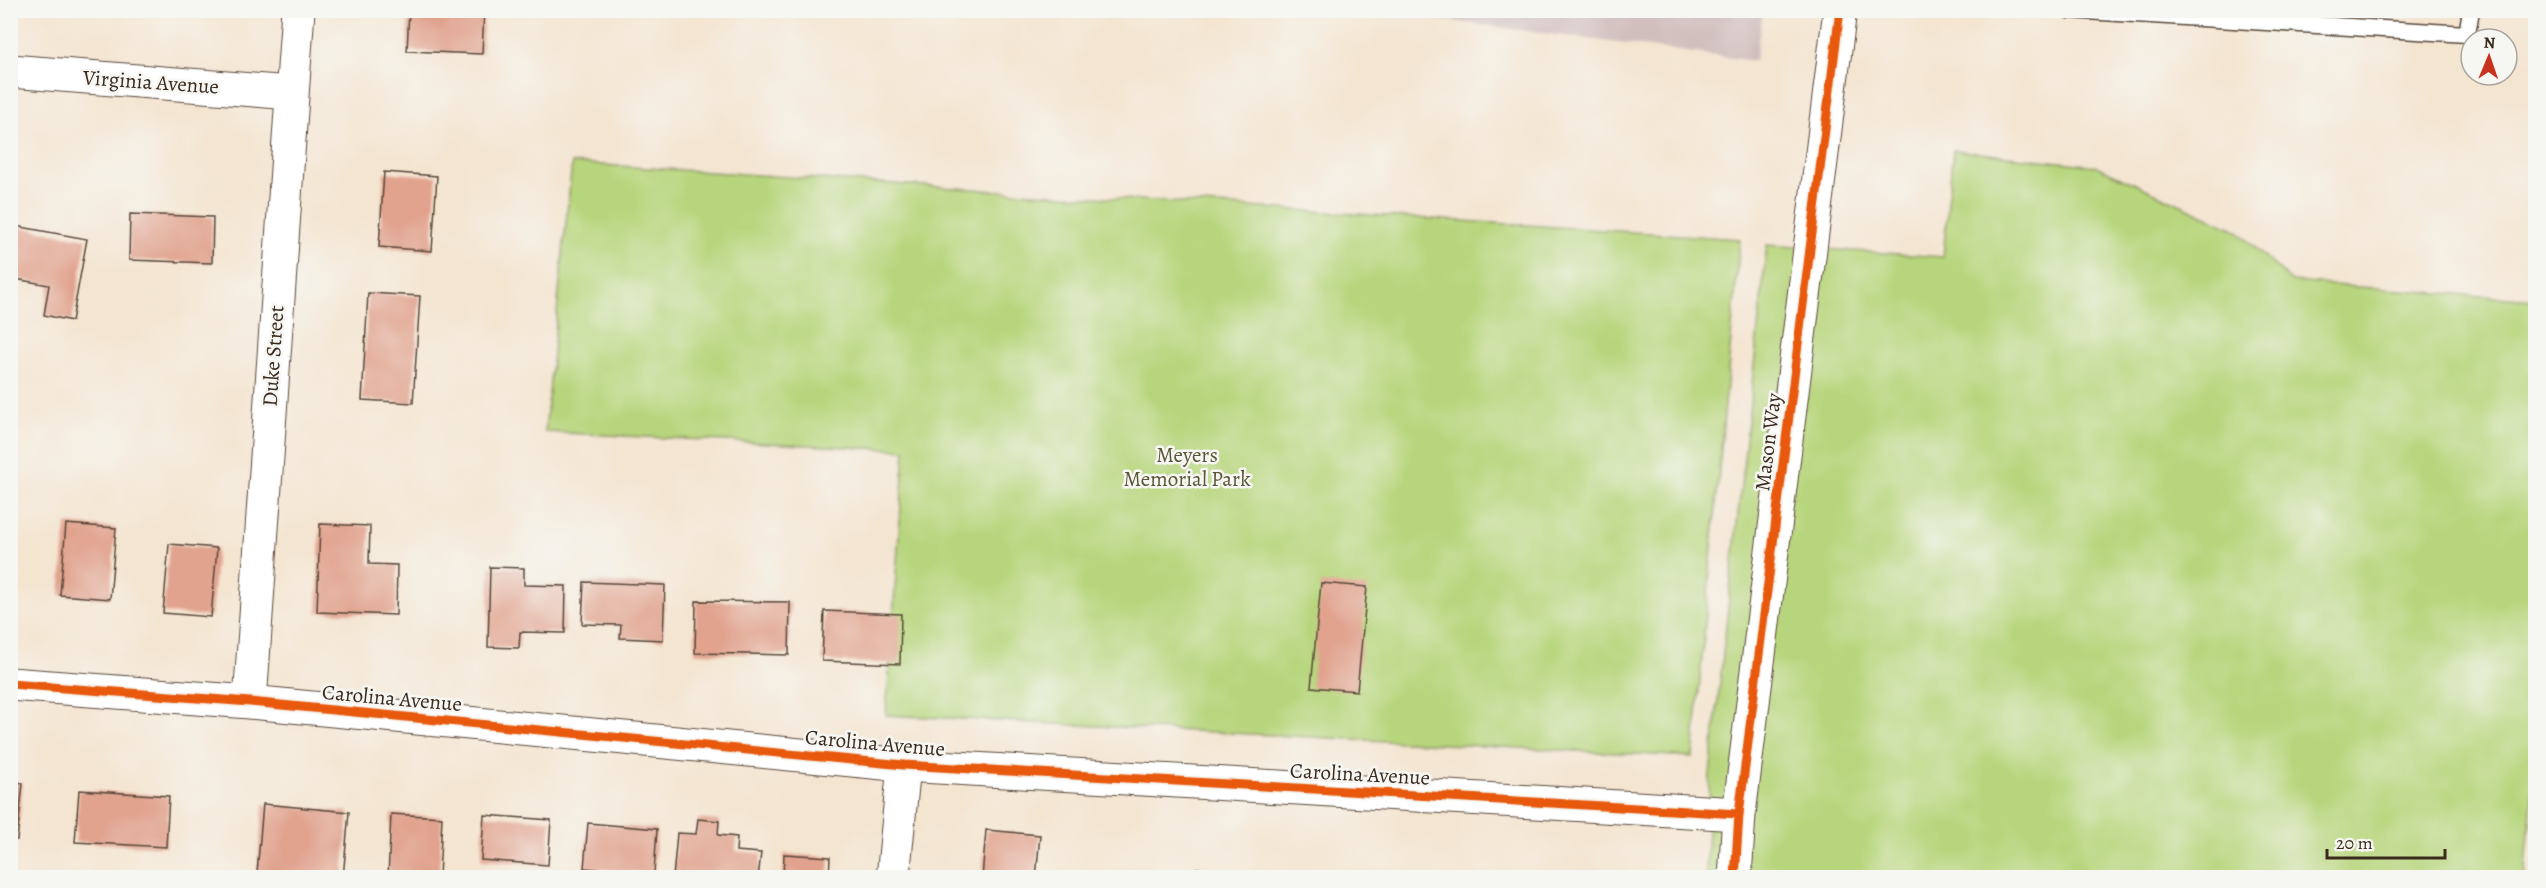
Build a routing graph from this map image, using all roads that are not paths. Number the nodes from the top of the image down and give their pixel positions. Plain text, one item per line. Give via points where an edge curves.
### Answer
1 (298, 10) edge
2 (1840, 10) edge
3 (2069, 10) edge
4 (2471, 10) edge
5 (10, 71) edge
6 (291, 93) junction
7 (10, 684) edge
8 (250, 702) junction
9 (903, 765) junction
10 (1739, 814) junction
11 (893, 878) edge
12 (1735, 878) edge

1 - 6 street, Duke Street
2 - 10 street, Mason Way
3 - 4 lane via 2467,34
5 - 6 street, Virginia Avenue
6 - 8 street, Duke Street
7 - 8 street, Carolina Avenue
8 - 9 street, Carolina Avenue
9 - 10 street, Carolina Avenue
9 - 11 street
10 - 12 street, Mason Way

